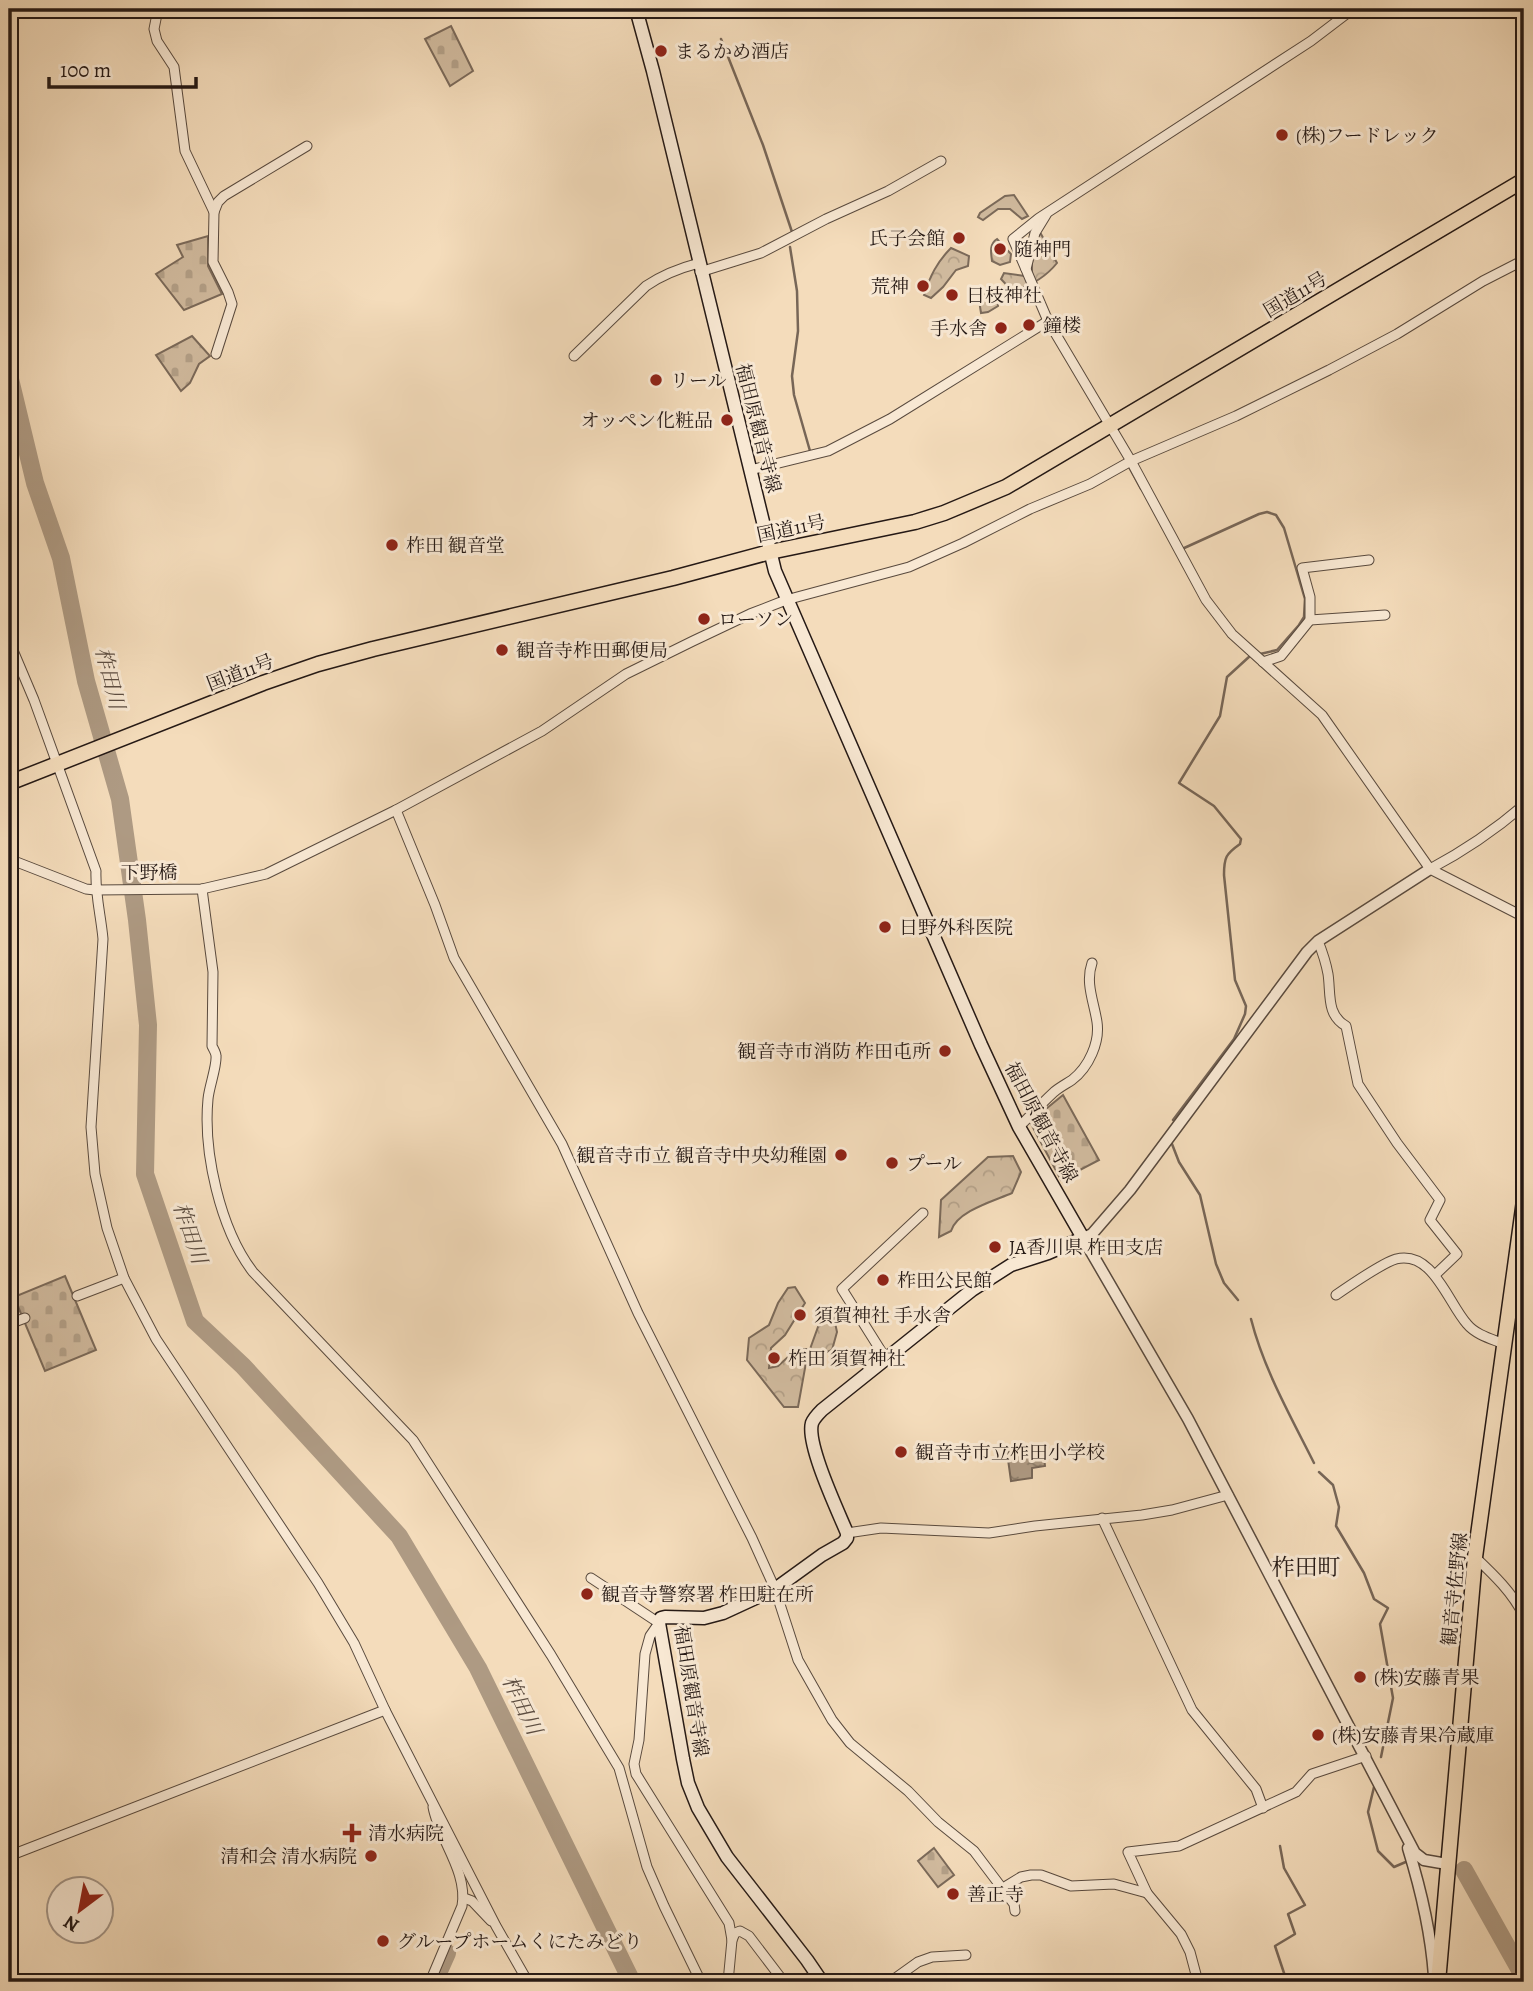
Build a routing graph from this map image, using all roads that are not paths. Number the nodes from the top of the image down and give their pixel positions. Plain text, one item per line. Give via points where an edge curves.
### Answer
1 (159, 9) edge
2 (636, 9) edge
3 (1353, 9) edge
4 (307, 146) dead end
5 (941, 161) dead end
6 (1524, 180) edge
7 (214, 212) junction
8 (1049, 212) junction
9 (1524, 260) edge
10 (700, 267) junction
11 (1026, 269) junction
12 (1048, 321) junction
13 (216, 354) dead end
14 (575, 356) dead end
15 (1110, 425) junction
16 (1131, 461) junction
17 (750, 470) junction
18 (770, 552) junction
19 (1369, 560) dead end
20 (786, 600) junction
21 (1385, 615) dead end
22 (1310, 620) junction
23 (9, 642) edge
24 (1263, 662) junction
25 (57, 764) junction
26 (9, 783) edge
27 (1524, 805) edge
28 (396, 810) junction
29 (9, 859) edge
30 (1430, 869) junction
31 (95, 890) junction
32 (202, 890) junction
33 (1524, 917) edge
34 (1318, 941) junction
35 (1092, 964) dead end
36 (1020, 1126) junction
37 (1524, 1201) edge
38 (923, 1213) dead end
39 (1083, 1238) junction
40 (1435, 1275) junction
41 (124, 1278) junction
42 (1336, 1295) dead end
43 (77, 1296) dead end
44 (25, 1318) dead end
45 (9, 1324) edge
46 (1504, 1344) junction
47 (886, 1359) junction
48 (1228, 1495) junction
49 (1102, 1518) junction
50 (847, 1533) junction
51 (1475, 1557) junction
52 (591, 1578) dead end
53 (775, 1589) junction
54 (1524, 1616) edge
55 (659, 1623) junction
56 (385, 1710) junction
57 (1366, 1756) junction
58 (634, 1764) junction
59 (619, 1768) junction
60 (432, 1798) junction
61 (1263, 1808) junction
62 (1401, 1826) junction
63 (9, 1856) edge
64 (1447, 1864) junction
65 (1003, 1888) junction
66 (1147, 1893) junction
67 (464, 1898) junction
68 (1014, 1911) dead end
69 (496, 1926) junction
70 (732, 1940) junction
71 (966, 1955) dead end
72 (430, 1982) edge
73 (528, 1982) edge
74 (701, 1982) edge
75 (728, 1982) edge
76 (784, 1982) edge
77 (822, 1982) edge
78 (890, 1982) edge
79 (1198, 1982) edge
80 (1436, 1982) edge

1 - 7 street via 156,41 174,67 185,151
2 - 10 main road, 福田原観音寺線
3 - 8 street
4 - 7 street via 224,196
5 - 10 street via 761,253
6 - 15 main road, 国道11号
7 - 13 street via 213,262 232,304
8 - 11 street via 1035,233
8 - 11 street via 1013,239
9 - 16 street, 下野橋 via 1397,334 1197,434
10 - 14 street via 684,267 646,286
10 - 17 main road, 福田原観音寺線
11 - 12 street
12 - 15 street
12 - 17 street via 890,419 828,451
15 - 16 street
15 - 18 main road, 国道11号 via 1006,487 944,513
16 - 20 street, 下野橋 via 909,566
16 - 24 street via 1206,600 1231,634
17 - 18 main road, 福田原観音寺線
18 - 20 main road, 福田原観音寺線
18 - 25 main road, 国道11号 via 318,664
19 - 22 street via 1302,568
20 - 28 street, 下野橋 via 626,674 541,731
20 - 36 main road, 福田原観音寺線
21 - 22 street
22 - 24 street via 1280,656
23 - 25 street
24 - 30 street via 1322,715
25 - 26 main road, 国道11号
25 - 31 street via 96,871
27 - 30 street via 1465,851
28 - 32 street, 下野橋 via 266,874
28 - 53 street via 454,958 562,1144 638,1313
29 - 31 street, 下野橋
30 - 33 street
30 - 34 street
31 - 32 street, 下野橋
31 - 41 street via 103,939 94,1162 107,1228
32 - 59 street via 216,1057 208,1099 209,1150 216,1191 242,1257 413,1440
34 - 39 street via 1130,1190 1092,1234
34 - 40 street via 1328,971 1331,1010 1346,1026 1359,1084 1440,1199 1430,1220 1457,1254
35 - 36 street via 1088,974 1098,1041 1074,1079
36 - 39 main road, 福田原観音寺線
37 - 46 main road, 観音寺佐野線
38 - 47 street via 842,1289
39 - 47 main road via 1011,1265 966,1294
39 - 48 street
40 - 42 street via 1408,1258 1394,1259
40 - 46 street via 1467,1325
41 - 43 street
41 - 56 street via 156,1339 318,1583 354,1643
44 - 45 street
46 - 51 main road, 観音寺佐野線
47 - 50 main road via 811,1424 815,1453
48 - 49 street via 1142,1516
48 - 57 street
49 - 50 street via 989,1534 881,1528
49 - 61 street via 1192,1710 1256,1789
50 - 53 main road, 福田原観音寺線 via 843,1543
51 - 54 street
51 - 64 main road, 観音寺佐野線
52 - 55 street
53 - 55 main road, 福田原観音寺線 via 723,1613 704,1618 665,1616
53 - 65 street via 798,1660 832,1720 850,1743 975,1851
55 - 58 street via 645,1654
55 - 77 main road, 福田原観音寺線 via 688,1783 698,1808 727,1857
56 - 60 street
56 - 63 street
57 - 61 street via 1312,1774 1296,1792
57 - 62 street
58 - 59 street
58 - 70 street via 729,1923
59 - 74 street via 647,1867
60 - 67 street
60 - 69 street
61 - 66 street via 1179,1846 1128,1852
62 - 64 street via 1415,1853 1424,1860
62 - 80 street via 1424,1908
64 - 80 main road, 観音寺佐野線
65 - 66 street via 1021,1877 1041,1875 1071,1886 1114,1884
65 - 68 street
66 - 79 street via 1181,1934
67 - 69 street
67 - 72 street
69 - 73 street
70 - 75 street
70 - 76 street via 740,1931 749,1936
71 - 78 street via 932,1957

